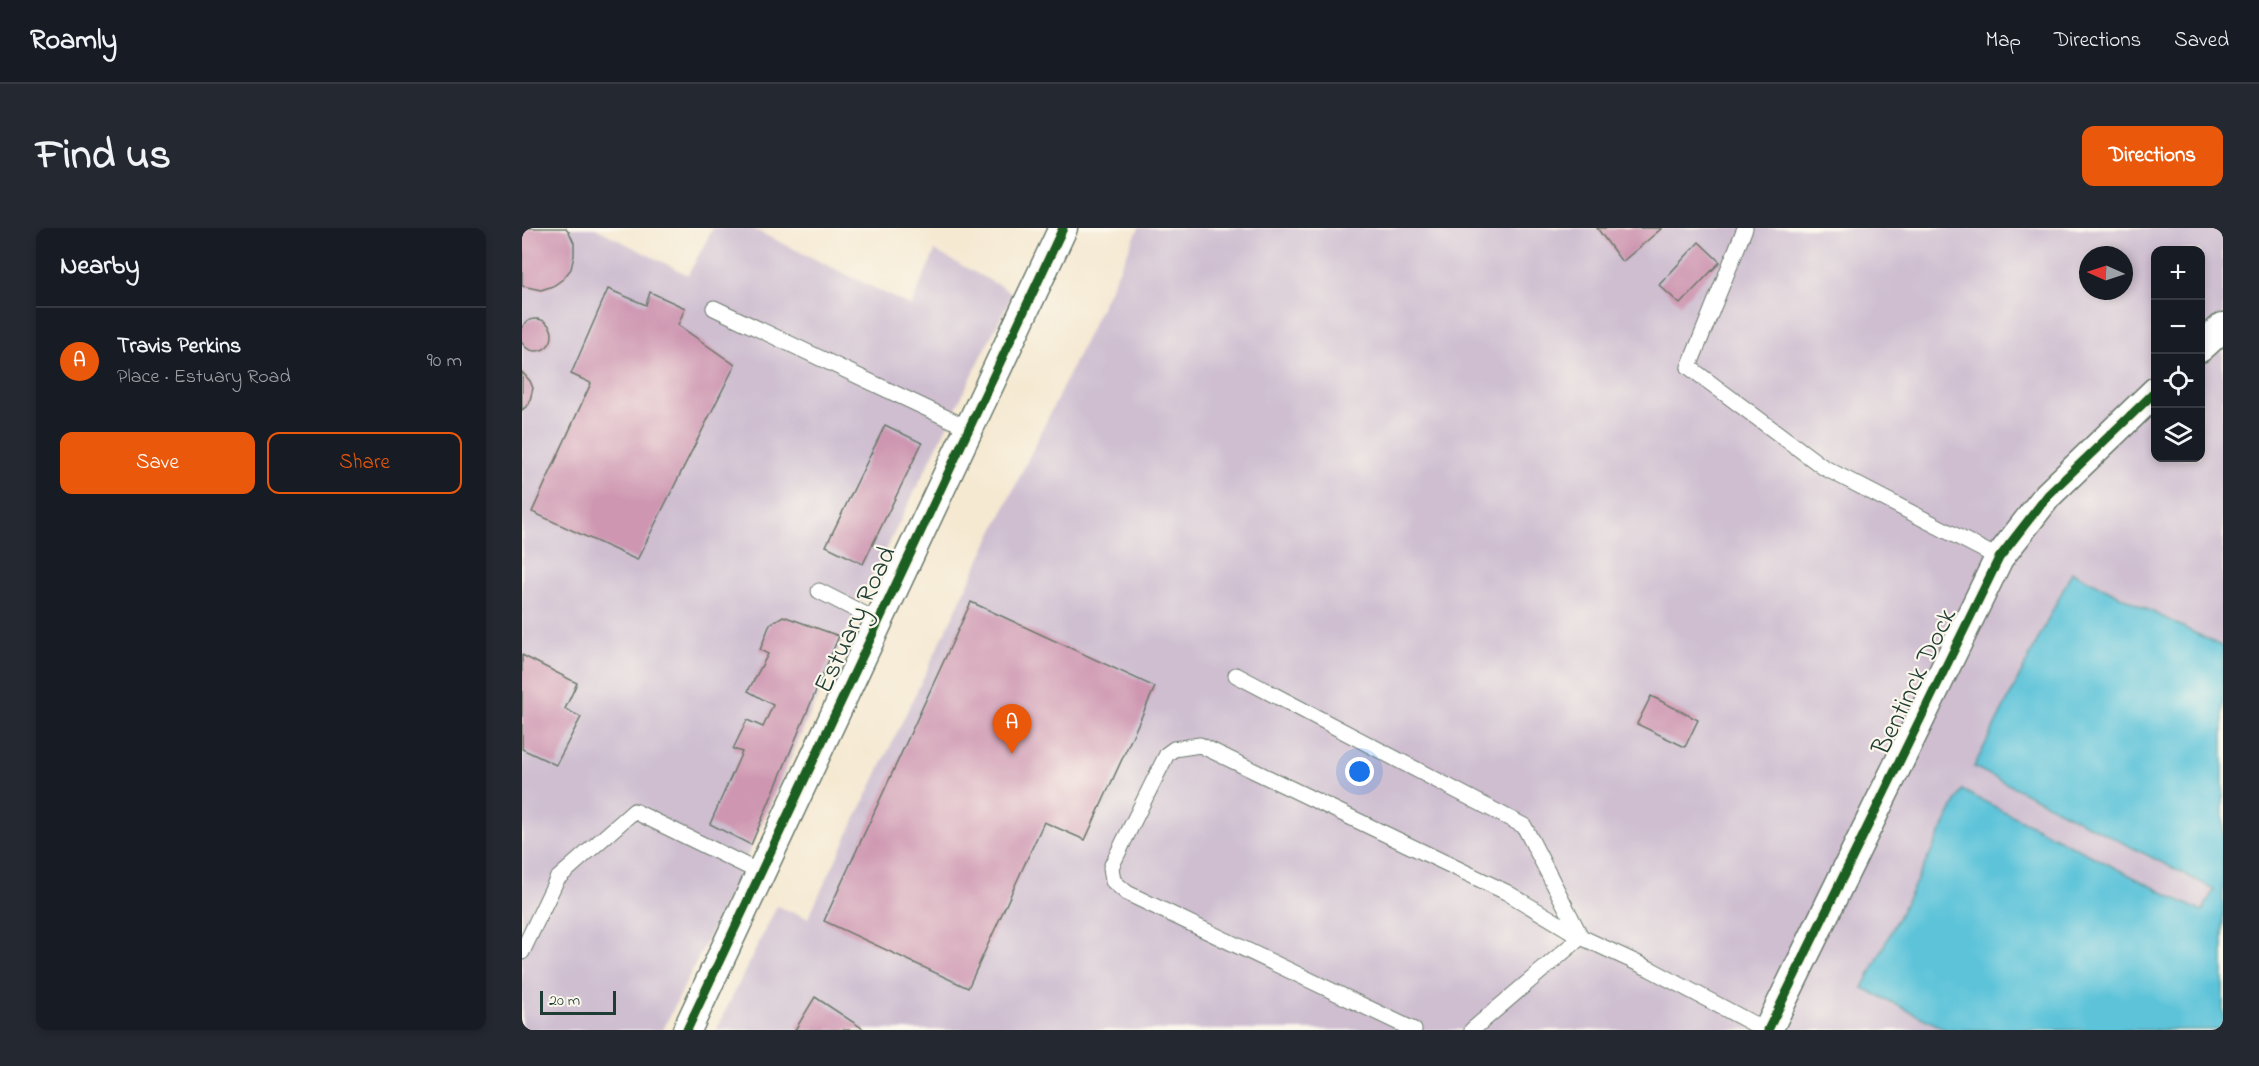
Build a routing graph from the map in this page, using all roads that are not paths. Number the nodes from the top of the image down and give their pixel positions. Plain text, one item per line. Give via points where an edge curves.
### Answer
1 (1063, 228) edge
2 (1745, 228) edge
3 (714, 308) dead end
4 (2223, 327) edge
5 (2205, 343) edge
6 (2151, 397) edge
7 (969, 428) junction
8 (1999, 558) junction
9 (819, 591) dead end
10 (878, 621) junction
11 (1236, 675) dead end
12 (761, 873) junction
13 (1581, 937) junction
14 (522, 952) edge
15 (687, 1030) edge
16 (1414, 1030) edge
17 (1472, 1030) edge
18 (1766, 1030) edge

1 - 7 street, Estuary Road
2 - 8 lane via 1689,367 1823,467
3 - 7 lane
4 - 5 street
6 - 8 street, Bentinck Dock via 2048,495
7 - 10 street, Estuary Road
8 - 18 street, Bentinck Dock
9 - 10 lane
10 - 12 street, Estuary Road
11 - 13 lane via 1524,826
12 - 14 lane via 634,811 557,879
12 - 15 street, Estuary Road
13 - 16 lane via 1506,892 1200,745 1167,754 1111,867 1113,881 1127,893
13 - 17 lane
13 - 18 lane

